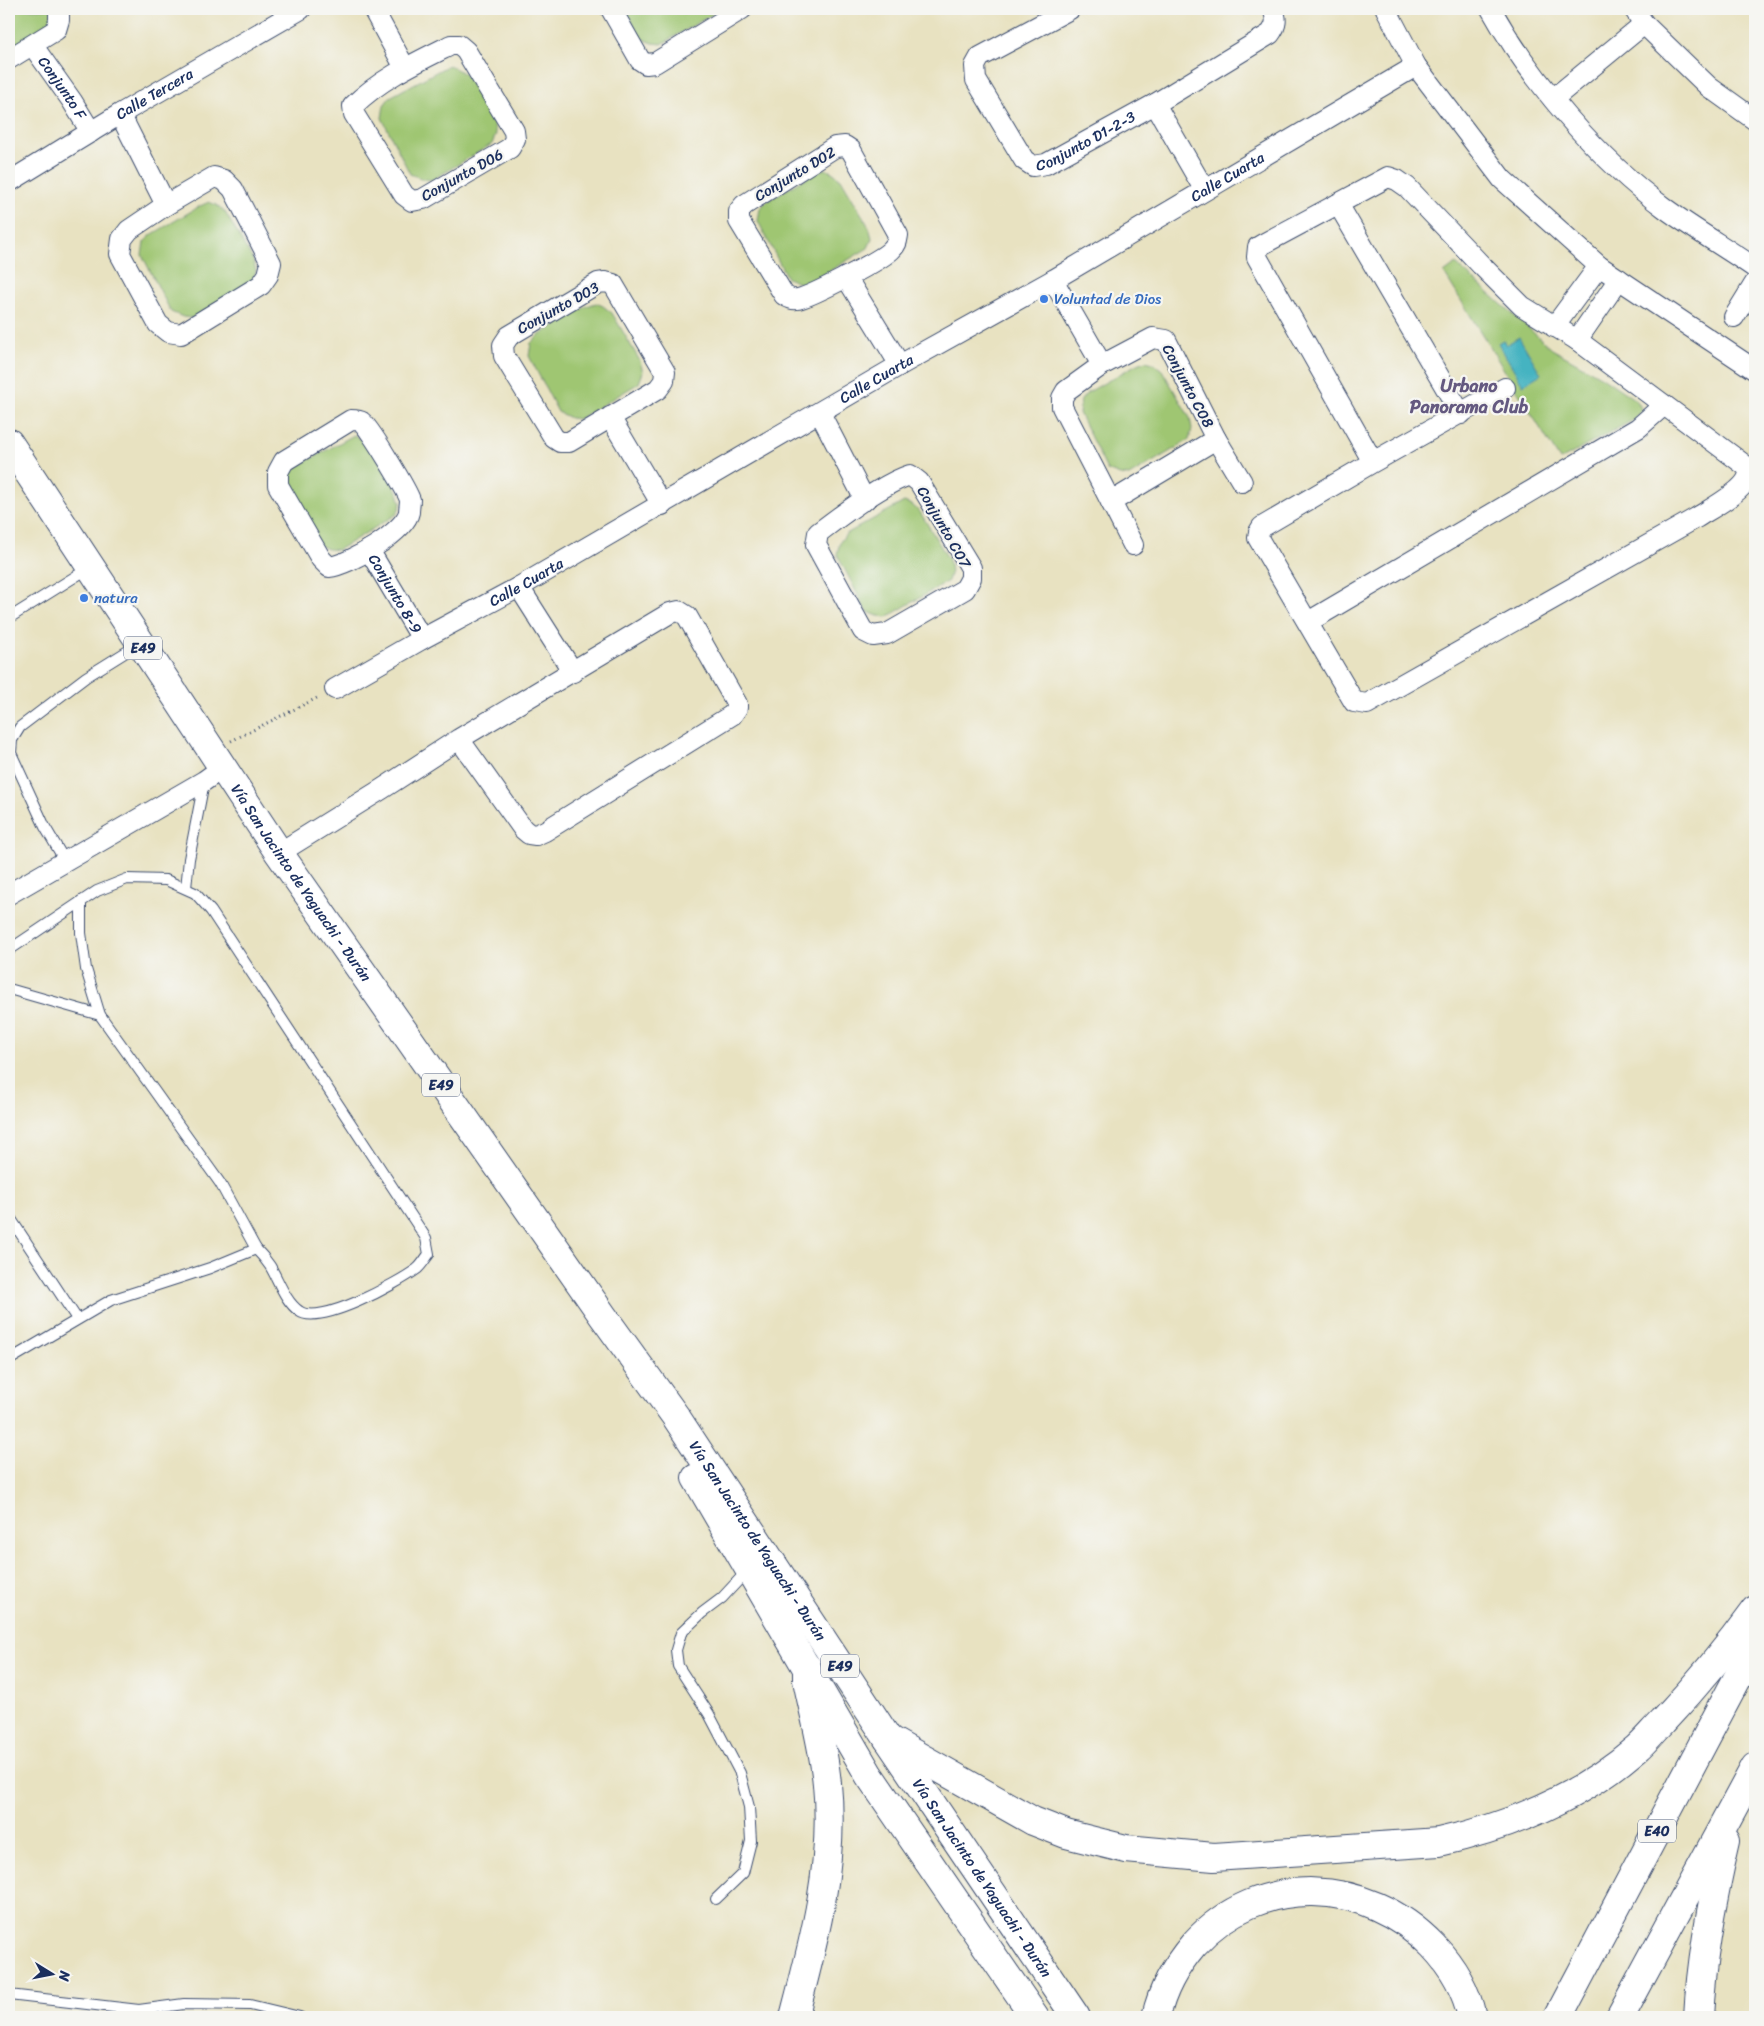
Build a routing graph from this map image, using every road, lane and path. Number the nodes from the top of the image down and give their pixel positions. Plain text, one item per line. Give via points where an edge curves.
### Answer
1 (59, 9) edge
2 (301, 9) edge
3 (373, 9) edge
4 (611, 9) edge
5 (742, 9) edge
6 (1070, 9) edge
7 (1273, 9) edge
8 (1386, 9) edge
9 (1492, 9) edge
10 (1639, 16) edge
11 (33, 46) junction
12 (9, 60) edge
13 (1416, 66) junction
14 (405, 68) junction
15 (1553, 99) junction
16 (1154, 104) junction
17 (120, 114) junction
18 (1755, 120) edge
19 (90, 132) junction
20 (9, 182) edge
21 (1204, 189) junction
22 (166, 204) junction
23 (1338, 204) junction
24 (1599, 266) junction
25 (1755, 268) edge
26 (846, 277) junction
27 (1619, 279) junction
28 (1053, 280) junction
29 (1755, 283) edge
30 (1734, 317) dead end
31 (1554, 327) junction
32 (1577, 340) junction
33 (1102, 365) junction
34 (900, 366) junction
35 (1755, 370) edge
36 (1505, 388) dead end
37 (1664, 405) junction
38 (820, 413) junction
39 (1461, 414) junction
40 (610, 417) junction
41 (1216, 439) junction
42 (9, 443) edge
43 (1373, 462) junction
44 (1242, 482) dead end
45 (865, 500) junction
46 (1111, 502) junction
47 (662, 505) junction
48 (1133, 545) dead end
49 (369, 550) junction
50 (90, 568) junction
51 (519, 587) junction
52 (9, 618) edge
53 (1308, 622) junction
54 (422, 639) junction
55 (140, 644) junction
56 (573, 672) junction
57 (336, 689) joint
58 (459, 739) junction
59 (212, 767) junction
60 (279, 853) junction
61 (65, 861) junction
62 (186, 888) junction
63 (9, 894) edge
64 (82, 901) junction
65 (9, 950) edge
66 (9, 989) edge
67 (100, 1015) junction
68 (9, 1216) edge
69 (256, 1248) junction
70 (602, 1316) junction
71 (77, 1319) junction
72 (9, 1360) edge
73 (749, 1569) junction
74 (1755, 1610) edge
75 (1755, 1645) edge
76 (807, 1667) junction
77 (888, 1739) junction
78 (1755, 1766) edge
79 (1755, 1773) edge
80 (716, 1899) dead end
81 (9, 1995) edge
82 (300, 2017) edge
83 (794, 2017) edge
84 (1034, 2017) edge
85 (1076, 2017) edge
86 (1156, 2017) edge
87 (1472, 2017) edge
88 (1558, 2017) edge
89 (1620, 2017) edge
90 (1698, 2017) edge

1 - 11 street, Conjunto F via 56,30
2 - 17 street, Calle Tercera
3 - 14 street
4 - 5 street via 640,60 646,64 655,63
6 - 16 street, Conjunto D1-2-3 via 980,57 975,66 976,80 1024,160 1033,166 1046,164
7 - 16 street, Conjunto D1-2-3 via 1276,27 1270,34
8 - 13 street
9 - 15 street
10 - 15 street
10 - 18 street via 1709,87
11 - 12 street, Conjunto F
11 - 19 street, Conjunto F via 72,100
13 - 21 street, Calle Cuarta
13 - 24 street via 1502,179
14 - 14 street, Conjunto D06 via 353,106 354,114 404,195 412,201 422,199 510,148 515,139 514,131 466,50 459,45 451,45
15 - 25 street via 1612,164 1666,208
16 - 21 street, Conjunto D1-2-3
17 - 19 street, Calle Tercera
17 - 22 street
19 - 20 street, Calle Tercera
21 - 28 street, Calle Cuarta
22 - 22 street via 129,230 122,239 120,254 158,324 168,332 181,334 261,285 268,276 271,263 233,189 224,180 214,177
23 - 31 street via 1388,177 1397,180 1522,306
23 - 39 street
23 - 43 street via 1258,248 1257,257
24 - 27 street
24 - 31 street
26 - 26 street, Conjunto D02 via 891,251 898,235 851,150 844,146 835,147 744,205 739,221 784,295 791,299
26 - 34 street
27 - 32 street
27 - 35 street
28 - 33 street
28 - 34 street, Calle Cuarta
29 - 30 street
31 - 32 street
32 - 37 street
33 - 41 street, Conjunto C08 via 1153,338 1166,340
33 - 46 street, Conjunto C08 via 1066,391 1062,407
34 - 38 street, Calle Cuarta
36 - 39 street
37 - 53 street via 1638,428
37 - 53 street via 1746,466 1748,478 1741,488 1696,518 1367,704 1354,702
38 - 45 street
38 - 47 street, Calle Cuarta
39 - 43 street
40 - 40 street, Conjunto D03 via 658,388 664,382 665,372 613,284 605,282 598,283 509,336 503,345 504,356 554,438 569,442
40 - 47 street
41 - 44 street, Conjunto C08
41 - 46 street, Conjunto C08
42 - 50 main road, Vía San Jacinto de Yaguachi - Durán / E49
43 - 53 street via 1258,532 1258,538
45 - 45 street, Conjunto C07 via 818,533 816,545 863,631 873,636 886,634 965,589 971,578 971,568 919,482 910,475
46 - 48 street, Conjunto C08
47 - 51 street, Calle Cuarta
49 - 49 street, Conjunto 8-9 via 401,526 408,514 410,500 372,432 363,422 351,420 284,461 278,472 278,485 321,559 329,567 338,566
49 - 54 street, Conjunto 8-9
50 - 52 lane
50 - 55 main road, Vía San Jacinto de Yaguachi - Durán / E49
51 - 54 street, Calle Cuarta
51 - 56 street
54 - 57 street, Calle Cuarta
55 - 59 main road, Vía San Jacinto de Yaguachi - Durán / E49
55 - 61 lane via 86,677 20,726 12,740 12,753 45,827
56 - 58 street
56 - 58 street via 670,613 679,611 687,616 735,699 737,708 732,715 536,835 523,829
57 - 59 path
58 - 60 street
59 - 60 main road, Vía San Jacinto de Yaguachi - Durán / E49
59 - 61 street
59 - 62 lane via 188,859
60 - 70 main road, Vía San Jacinto de Yaguachi - Durán / E49
61 - 63 street
62 - 64 lane via 166,880 127,879
62 - 69 lane via 211,911 426,1238 429,1254 418,1268 356,1304 314,1316 296,1310 270,1265
64 - 65 lane
64 - 67 lane via 81,933 86,969
66 - 67 lane
67 - 69 lane via 220,1183
68 - 71 lane
69 - 71 lane via 210,1268 111,1300
70 - 73 main road, Vía San Jacinto de Yaguachi - Durán / E49
70 - 77 main road, Vía San Jacinto de Yaguachi - Durán / E49 via 676,1417
71 - 72 lane
73 - 76 main road, Vía San Jacinto de Yaguachi - Durán / E49
73 - 80 lane via 722,1598 681,1633 676,1650 678,1666 709,1714 740,1773 749,1807 751,1841 744,1873
74 - 77 main road via 1676,1708 1637,1748 1596,1779 1512,1822 1439,1842 1214,1857 1126,1850 1066,1834 1033,1821
75 - 88 main road, E40
76 - 83 main road via 827,1783 829,1828 825,1879
76 - 84 main road, Vía San Jacinto de Yaguachi - Durán / E49 via 869,1775
77 - 85 main road, Vía San Jacinto de Yaguachi - Durán / E49
78 - 89 main road
79 - 90 main road via 1730,1826 1717,1878 1702,1958
81 - 82 lane via 139,2010 184,2004 250,2004
86 - 87 main road via 1171,1976 1208,1930 1250,1904 1282,1895 1318,1892 1377,1905 1414,1928 1447,1961 1462,1985

